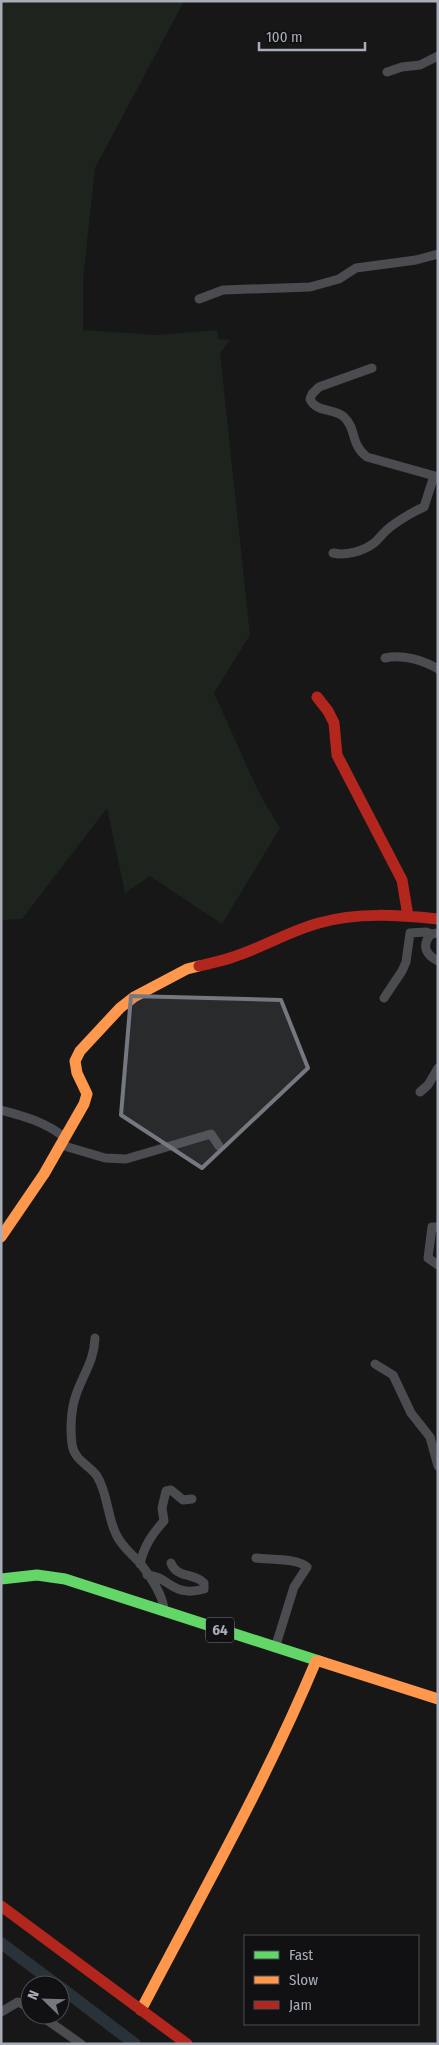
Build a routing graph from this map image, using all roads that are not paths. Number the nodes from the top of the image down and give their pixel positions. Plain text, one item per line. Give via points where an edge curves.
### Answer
1 (438, 56) edge
2 (386, 72) dead end
3 (438, 254) edge
4 (199, 299) dead end
5 (372, 368) dead end
6 (436, 477) edge
7 (334, 553) dead end
8 (385, 658) dead end
9 (438, 669) edge
10 (317, 697) dead end
11 (408, 916) junction
12 (438, 919) edge
13 (434, 934) edge
14 (438, 961) edge
15 (384, 998) dead end
16 (438, 1068) edge
17 (420, 1092) dead end
18 (1, 1110) edge
19 (63, 1142) junction
20 (219, 1146) dead end
21 (438, 1227) edge
22 (1, 1237) edge
23 (438, 1265) edge
24 (95, 1338) dead end
25 (375, 1364) dead end
26 (438, 1466) edge
27 (192, 1499) dead end
28 (256, 1558) dead end
29 (171, 1563) dead end
30 (140, 1564) junction
31 (147, 1575) junction
32 (1, 1579) edge
33 (164, 1610) junction
34 (275, 1648) junction
35 (316, 1661) junction
36 (438, 1699) edge
37 (1, 1906) edge
38 (20, 2003) edge
39 (141, 2010) junction
40 (1, 2012) edge
41 (54, 2025) edge
42 (81, 2044) edge
43 (187, 2044) edge

1 - 2 street via 420,65
3 - 4 street via 356,268 340,279 310,287 223,290
5 - 6 street via 319,387 312,394 312,404 342,415 348,421 359,451 368,457
6 - 7 street via 424,507 389,528 373,544 340,555
8 - 9 street via 407,657
10 - 11 street via 330,711 337,735 337,755 402,880
11 - 12 street
11 - 19 street via 367,916 321,922 234,956 186,969 134,997 94,1036 75,1061 87,1094
13 - 14 street via 426,939 425,948 428,955
13 - 15 street via 410,933 406,962
16 - 17 street
18 - 19 street via 55,1129
19 - 20 street via 106,1158 135,1156 211,1134
19 - 22 street
21 - 23 street via 432,1228 428,1258
24 - 30 street via 90,1366 72,1408 72,1446 76,1456 96,1475 116,1535
25 - 26 street via 393,1375 411,1413 430,1437
27 - 30 street via 182,1500 171,1490 166,1491 162,1508 164,1521 143,1550
28 - 34 street via 307,1566 294,1587
29 - 31 street via 177,1572 199,1578 204,1589 177,1589 155,1575
30 - 31 street
31 - 33 street via 160,1594
32 - 33 street, 64 via 52,1576
33 - 34 street, 64
34 - 35 street, 64
35 - 36 street, 64
35 - 39 street via 269,1764
37 - 39 street
38 - 40 street
39 - 43 street
41 - 42 street

